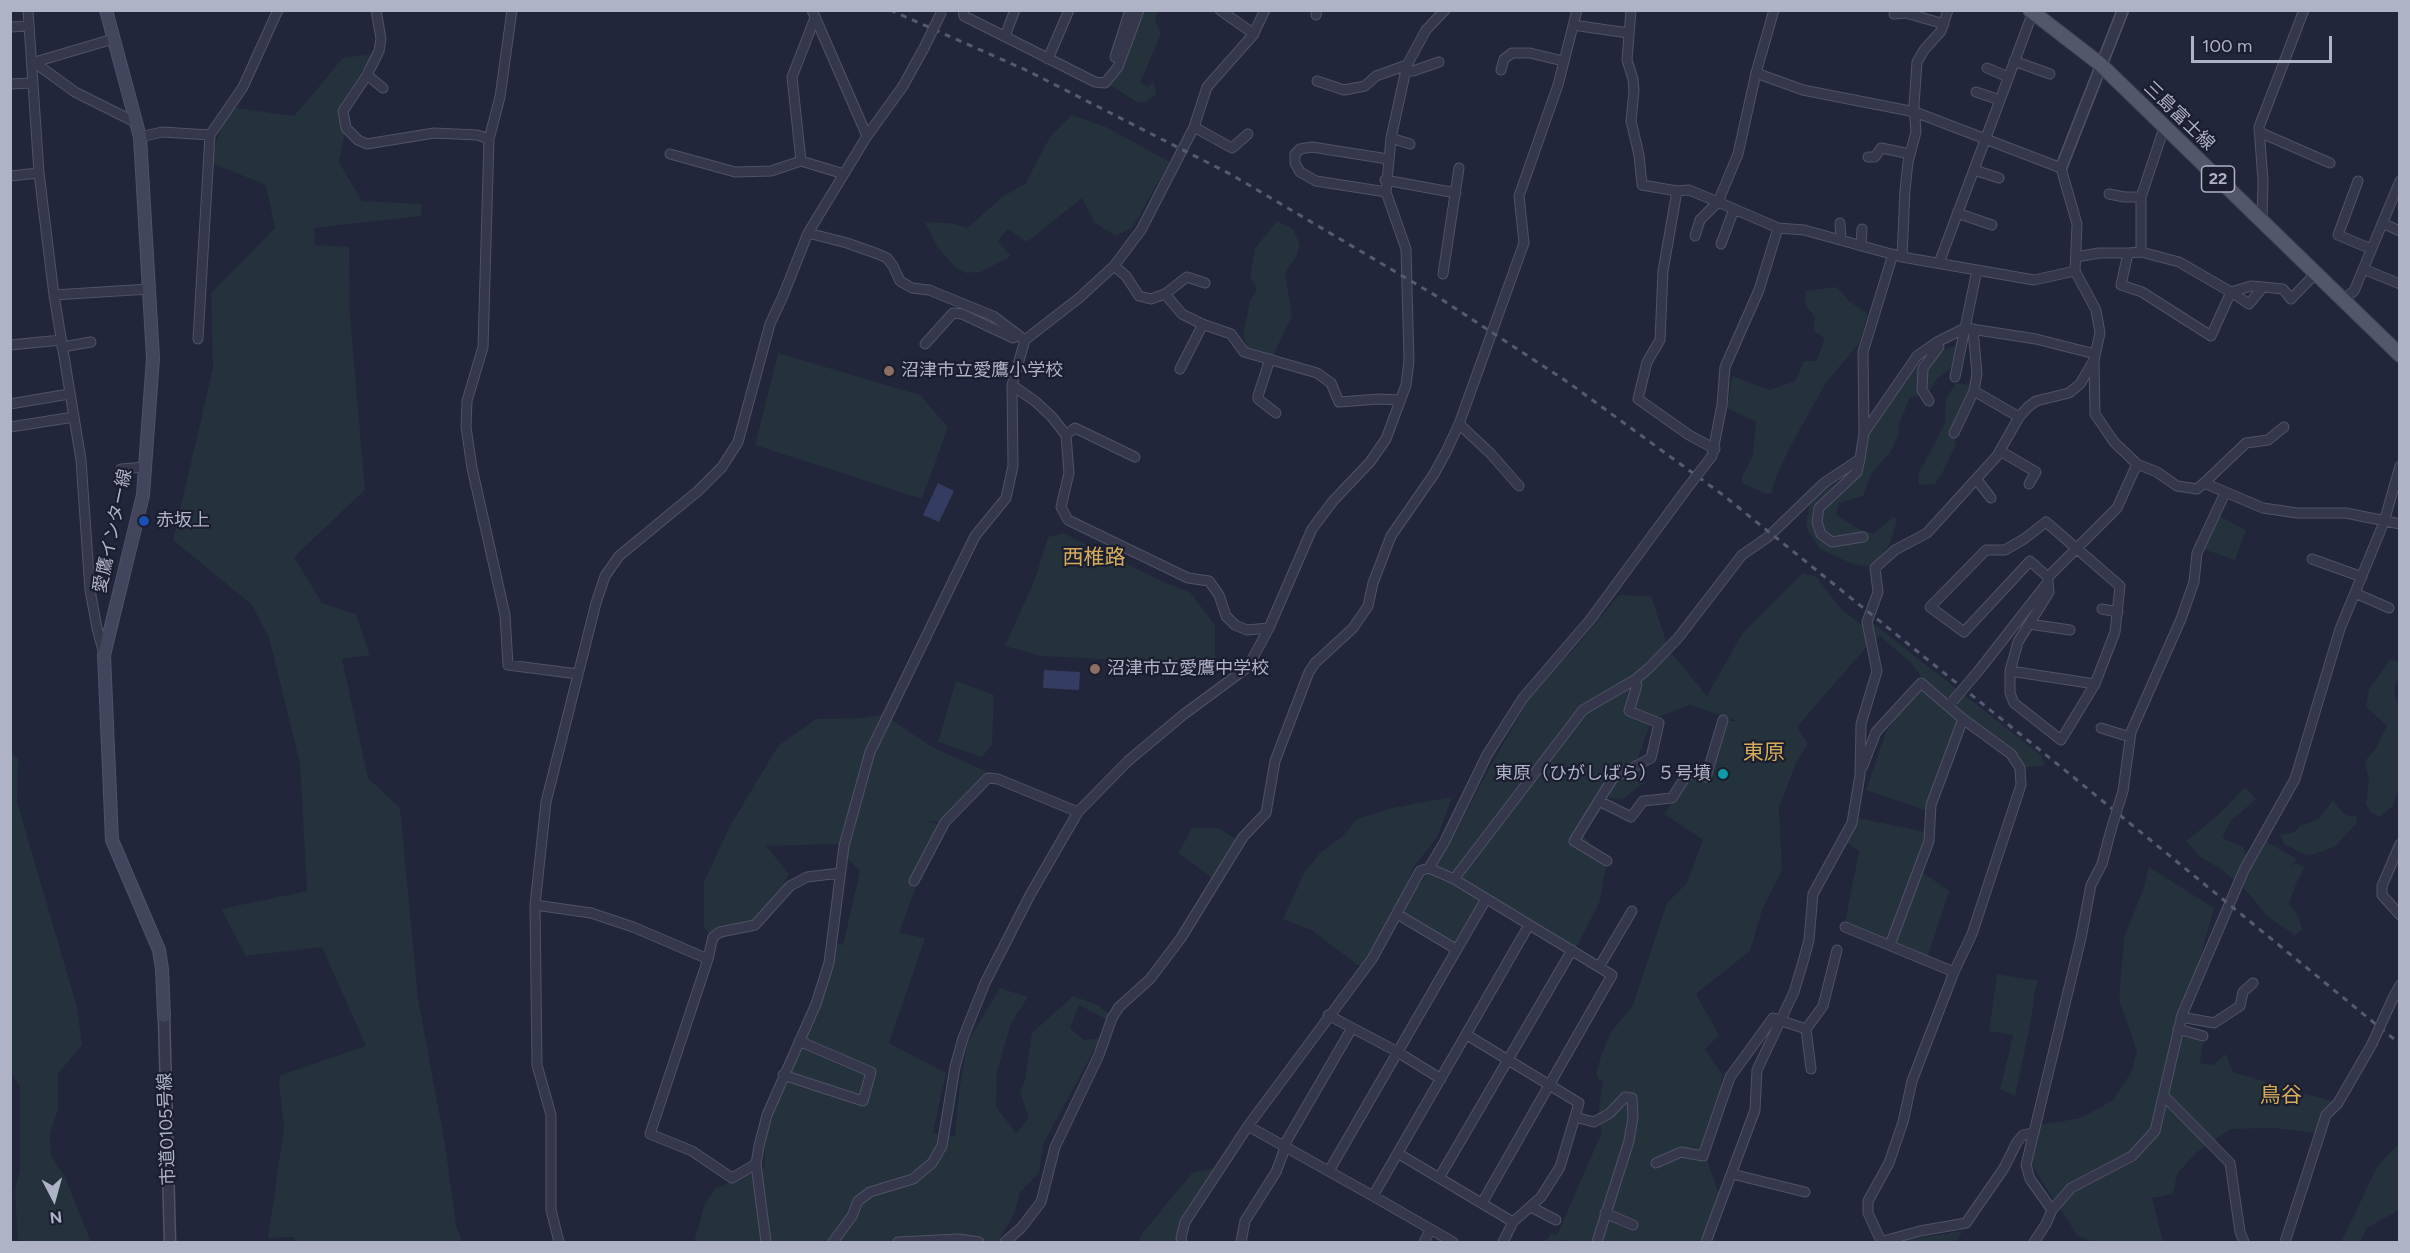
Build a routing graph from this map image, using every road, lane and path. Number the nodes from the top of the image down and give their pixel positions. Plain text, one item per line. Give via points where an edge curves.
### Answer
1 (28, 10) edge
2 (106, 10) edge
3 (279, 10) edge
4 (376, 10) edge
5 (512, 10) edge
6 (963, 10) edge
7 (1016, 10) edge
8 (1069, 10) edge
9 (1130, 10) edge
10 (1139, 10) edge
11 (1220, 10) edge
12 (1265, 10) edge
13 (1445, 10) edge
14 (1576, 10) edge
15 (1631, 10) edge
16 (1774, 10) edge
17 (1948, 10) edge
18 (2123, 10) edge
19 (942, 11) edge
20 (2032, 11) edge
21 (2301, 11) edge
22 (813, 14) edge
23 (1894, 14) dead end
24 (1944, 24) junction
25 (29, 26) junction
26 (1573, 26) junction
27 (10, 27) edge
28 (1628, 33) junction
29 (1254, 34) junction
30 (1005, 36) junction
31 (113, 39) junction
32 (1048, 59) junction
33 (33, 61) junction
34 (1563, 61) junction
35 (2014, 61) junction
36 (1439, 62) dead end
37 (2100, 64) junction
38 (1406, 68) junction
39 (1987, 68) dead end
40 (1501, 70) dead end
41 (1756, 73) junction
42 (2050, 74) dead end
43 (367, 75) junction
44 (2008, 77) junction
45 (1317, 81) dead end
46 (32, 83) junction
47 (1105, 83) junction
48 (10, 84) edge
49 (383, 88) dead end
50 (1976, 92) dead end
51 (2000, 100) junction
52 (1915, 112) junction
53 (137, 123) junction
54 (1194, 127) junction
55 (2164, 128) junction
56 (2259, 132) junction
57 (1248, 134) dead end
58 (210, 135) junction
59 (867, 136) junction
60 (140, 137) junction
61 (1391, 138) junction
62 (489, 139) junction
63 (1985, 139) junction
64 (1410, 144) dead end
65 (670, 154) dead end
66 (1910, 154) junction
67 (1868, 157) dead end
68 (1388, 159) junction
69 (801, 162) junction
70 (2330, 163) dead end
71 (1459, 168) dead end
72 (2061, 168) junction
73 (1974, 170) junction
74 (39, 173) junction
75 (844, 174) junction
76 (10, 176) edge
77 (1999, 178) dead end
78 (1385, 180) junction
79 (2358, 181) dead end
80 (2400, 181) edge
81 (1677, 191) junction
82 (1386, 192) junction
83 (1456, 193) junction
84 (2109, 194) dead end
85 (2141, 197) junction
86 (1718, 202) junction
87 (1734, 209) junction
88 (1957, 213) junction
89 (2262, 221) junction
90 (1840, 223) dead end
91 (2382, 224) junction
92 (1992, 225) dead end
93 (1778, 228) junction
94 (1862, 229) dead end
95 (2400, 231) edge
96 (808, 233) junction
97 (1695, 236) dead end
98 (1841, 240) junction
99 (1722, 244) dead end
100 (1861, 246) junction
101 (2371, 249) junction
102 (2141, 252) junction
103 (2128, 253) junction
104 (1897, 256) junction
105 (2076, 256) junction
106 (1939, 263) junction
107 (1114, 266) junction
108 (2363, 269) junction
109 (1977, 270) junction
110 (2076, 271) junction
111 (2316, 273) junction
112 (1443, 274) dead end
113 (1205, 284) dead end
114 (2400, 284) edge
115 (2262, 287) junction
116 (149, 289) junction
117 (2231, 292) junction
118 (1165, 294) junction
119 (54, 295) junction
120 (2344, 299) junction
121 (1203, 324) junction
122 (1969, 329) junction
123 (1022, 337) junction
124 (198, 339) dead end
125 (91, 342) dead end
126 (1937, 342) junction
127 (62, 344) junction
128 (925, 344) dead end
129 (10, 345) edge
130 (2400, 355) edge
131 (2094, 357) junction
132 (1270, 359) junction
133 (1180, 369) dead end
134 (1954, 377) dead end
135 (1012, 386) junction
136 (1974, 391) junction
137 (69, 394) junction
138 (1401, 400) junction
139 (1929, 401) dead end
140 (10, 404) edge
141 (1276, 413) dead end
142 (74, 417) junction
143 (2019, 417) junction
144 (1459, 424) junction
145 (10, 426) edge
146 (2284, 427) dead end
147 (1864, 433) junction
148 (1954, 433) dead end
149 (1066, 435) junction
150 (2000, 451) junction
151 (1713, 452) junction
152 (1135, 457) dead end
153 (1860, 459) junction
154 (2137, 464) junction
155 (2400, 466) edge
156 (145, 467) junction
157 (121, 469) dead end
158 (1977, 480) junction
159 (2204, 483) junction
160 (2029, 484) dead end
161 (1520, 486) dead end
162 (2224, 493) junction
163 (1992, 498) dead end
164 (2384, 522) junction
165 (2400, 524) edge
166 (1863, 537) dead end
167 (2077, 549) junction
168 (2312, 559) dead end
169 (2362, 577) junction
170 (2048, 580) junction
171 (2355, 594) junction
172 (2389, 608) dead end
173 (2102, 609) dead end
174 (2118, 612) junction
175 (2029, 624) junction
176 (1269, 628) junction
177 (2070, 630) dead end
178 (104, 655) junction
179 (2010, 671) junction
180 (578, 674) junction
181 (1634, 680) junction
182 (2095, 684) junction
183 (1950, 703) junction
184 (1963, 719) junction
185 (1723, 720) dead end
186 (2101, 728) dead end
187 (2130, 737) junction
188 (1860, 775) junction
189 (1599, 801) junction
190 (1078, 812) junction
191 (2400, 844) edge
192 (1607, 861) dead end
193 (1429, 868) junction
194 (840, 873) junction
195 (1454, 879) junction
196 (914, 881) dead end
197 (1486, 899) junction
198 (535, 905) junction
199 (1632, 911) dead end
200 (1397, 914) junction
201 (2400, 915) edge
202 (1529, 925) junction
203 (1845, 927) dead end
204 (1890, 945) junction
205 (1456, 950) junction
206 (1572, 950) junction
207 (1837, 950) dead end
208 (708, 959) junction
209 (1599, 968) junction
210 (1954, 972) junction
211 (2253, 983) dead end
212 (2399, 986) edge
213 (1328, 1015) junction
214 (164, 1016) joint
215 (2181, 1017) junction
216 (1781, 1019) junction
217 (1352, 1028) junction
218 (1806, 1029) junction
219 (2178, 1029) junction
220 (1467, 1035) junction
221 (2203, 1036) dead end
222 (798, 1041) junction
223 (1396, 1052) junction
224 (1509, 1060) junction
225 (1811, 1069) dead end
226 (783, 1075) junction
227 (1441, 1079) junction
228 (1550, 1085) junction
229 (2164, 1096) junction
230 (1575, 1117) junction
231 (1248, 1126) junction
232 (2032, 1133) junction
233 (1284, 1147) junction
234 (1399, 1154) junction
235 (1656, 1163) dead end
236 (756, 1164) junction
237 (1329, 1171) junction
238 (1732, 1173) junction
239 (1439, 1178) junction
240 (1805, 1192) dead end
241 (1374, 1196) junction
242 (1482, 1203) junction
243 (1531, 1207) junction
244 (2052, 1210) junction
245 (1605, 1213) junction
246 (1556, 1221) dead end
247 (1513, 1222) junction
248 (1633, 1225) dead end
249 (1431, 1230) junction
250 (170, 1242) edge
251 (559, 1242) edge
252 (766, 1242) edge
253 (833, 1242) edge
254 (898, 1242) edge
255 (980, 1242) edge
256 (1005, 1242) edge
257 (1182, 1242) edge
258 (1241, 1242) edge
259 (1424, 1242) edge
260 (1453, 1242) edge
261 (1503, 1242) edge
262 (1597, 1242) edge
263 (1706, 1242) edge
264 (1881, 1242) edge
265 (2034, 1242) edge
266 (2244, 1242) edge
267 (2285, 1242) edge

1 - 25 street
2 - 31 main road, 愛鷹インター線
3 - 58 street via 243,87
4 - 43 street via 381,39
5 - 62 street via 502,85
6 - 30 street via 964,16
7 - 30 street
8 - 32 street
9 - 47 street
10 - 47 street via 1118,67
11 - 29 street
12 - 29 street
13 - 38 street via 1426,30
14 - 26 street
15 - 28 street
16 - 41 street
17 - 24 street
18 - 37 street
19 - 59 street, bridge via 903,86
20 - 35 street
20 - 37 main road, 三島富士線 / 22
21 - 56 street
22 - 59 street
22 - 69 street via 792,77
23 - 24 street via 1906,13
24 - 52 street via 1917,62
25 - 27 street
25 - 33 street
26 - 28 street
26 - 34 street
28 - 81 street via 1627,60 1634,91 1631,121 1640,155 1642,185
29 - 54 street via 1207,87
30 - 32 street
31 - 33 street
31 - 53 main road, 愛鷹インター線
32 - 47 street
33 - 46 street
33 - 53 street via 75,92
34 - 40 street via 1512,53 1504,59
34 - 144 street via 1519,196 1524,243
35 - 42 street
35 - 44 street
36 - 38 street via 1413,71
37 - 55 main road, 三島富士線 / 22
37 - 72 street
38 - 45 street via 1376,76 1365,86 1344,90
38 - 61 street
39 - 44 street
41 - 52 street via 1803,90
41 - 86 street via 1738,154
43 - 49 street
43 - 62 street via 343,111 346,128 363,143 434,133
44 - 51 street
46 - 48 street
46 - 74 street
50 - 51 street
51 - 63 street
52 - 63 street
52 - 66 street via 1916,132
53 - 60 main road, 愛鷹インター線
54 - 57 street via 1232,148
54 - 107 street via 1141,230
55 - 85 street
55 - 89 main road, 三島富士線 / 22
56 - 70 street
56 - 89 street via 2264,181
58 - 60 street via 162,132
58 - 124 street
59 - 75 street
60 - 116 main road, 愛鷹インター線
61 - 64 street
61 - 68 street
62 - 180 street via 483,347 465,413 471,459 505,615 508,664
63 - 72 street
63 - 73 street
65 - 69 street via 735,172 771,171
66 - 67 street via 1881,148 1875,157
66 - 104 street
68 - 78 street
68 - 82 street via 1312,147 1295,154 1300,172 1316,182
69 - 75 street
71 - 83 street
72 - 105 street via 2077,224
73 - 77 street
73 - 88 street
74 - 76 street
74 - 119 street
75 - 96 street
78 - 82 street
78 - 83 street
79 - 101 street via 2338,235
80 - 91 street
81 - 86 street via 1689,190
81 - 151 street via 1663,271 1660,340 1647,362 1638,399
82 - 138 street via 1406,249 1409,361
83 - 112 street
84 - 85 street
85 - 102 street
86 - 87 street
86 - 97 street via 1700,220
87 - 93 street
87 - 99 street
88 - 92 street
88 - 106 street
89 - 111 main road, 三島富士線 / 22
90 - 98 street
91 - 95 street
91 - 101 street
93 - 98 street
93 - 151 street via 1759,290 1725,367
94 - 100 street
96 - 123 street via 887,258 900,281 993,316
96 - 180 street via 770,324 738,442 722,467 619,556 605,576
98 - 100 street
100 - 104 street
101 - 108 street
102 - 103 street
102 - 117 street via 2179,262
103 - 105 street
103 - 117 street via 2121,285 2142,292 2211,336
104 - 106 street
104 - 147 street via 1863,352
105 - 110 street
106 - 109 street
107 - 118 street via 1140,297 1151,299
107 - 123 street via 1079,298
108 - 114 street
108 - 120 street via 2354,291
109 - 110 street via 2034,280
109 - 122 street
110 - 131 street via 2096,310 2100,333
111 - 115 street via 2291,299 2283,289
111 - 120 main road, 三島富士線 / 22
113 - 118 street via 1187,277
115 - 117 street
115 - 117 street via 2248,304
116 - 119 street
116 - 156 main road, 愛鷹インター線 via 153,358
118 - 121 street via 1182,314
119 - 127 street
120 - 130 main road, 三島富士線 / 22
121 - 132 street via 1231,334 1244,352
121 - 133 street
122 - 126 street
122 - 131 street via 2036,339
122 - 134 street
122 - 136 street via 1977,374
123 - 128 street via 1013,338 953,313
123 - 135 street
125 - 127 street
126 - 139 street via 1939,347 1923,368 1922,390
126 - 147 street via 1917,356
127 - 129 street
127 - 137 street
131 - 143 street via 2080,384 2069,393 2036,401
131 - 154 street via 2095,414 2114,442
132 - 138 street via 1317,373 1331,383 1339,402
132 - 141 street via 1258,399
135 - 149 street via 1052,417
135 - 194 street via 1013,466 1006,498 975,536 870,752
136 - 143 street
136 - 148 street
137 - 140 street
137 - 142 street
138 - 176 street via 1386,439 1312,529
142 - 145 street
142 - 178 street via 81,460 90,590
143 - 150 street
144 - 161 street
144 - 256 street via 1434,474 1391,536 1368,606 1353,628 1309,672 1275,761 1266,813 1243,837 1181,938 1150,979 1112,1018 1099,1055 1055,1147 1041,1202
146 - 159 street via 2268,440 2246,443
147 - 153 street
149 - 152 street via 1075,428
149 - 176 street via 1069,473 1061,507 1068,520 1188,578 1209,581 1226,616 1236,626 1247,630
150 - 158 street
150 - 160 street via 2036,472
151 - 193 street, bridge via 1590,620 1523,698 1487,755
153 - 166 street via 1857,472 1819,508 1817,522 1821,534 1832,542
153 - 181 street via 1824,483 1768,537 1742,555 1678,638
154 - 159 street via 2177,486 2197,489
154 - 167 street via 2117,508
155 - 164 street
156 - 157 street
156 - 178 main road, 愛鷹インター線 via 143,495
158 - 163 street
158 - 188 street via 1927,533 1895,550 1875,568 1878,592 1867,622 1877,671 1861,724
159 - 162 street
162 - 164 street via 2263,508 2346,513
162 - 187 street via 2197,554 2194,582 2181,619
164 - 165 street
164 - 169 street
167 - 170 street
167 - 170 street via 2046,522 2005,550 1986,550 1930,607 1964,632 2030,561
167 - 174 street via 2120,586
168 - 169 street
169 - 171 street
170 - 175 street via 2049,592
170 - 183 street, bridge
171 - 172 street
171 - 215 street via 2340,629 2295,779 2244,870
173 - 174 street
174 - 182 street via 2115,632
175 - 177 street
175 - 179 street via 2018,642
176 - 190 street via 1248,667 1128,761
178 - 214 main road, 愛鷹インター線 via 112,840 159,950
179 - 182 street
179 - 182 street via 2014,703 2061,740
180 - 198 street via 546,802
181 - 189 street via 1637,685 1629,711 1659,723 1651,758 1613,778
181 - 195 street via 1583,710
183 - 184 street
183 - 188 street via 1921,683 1876,732
184 - 204 street via 1931,805 1929,841
184 - 210 street via 2011,754 2020,768 2021,785 1972,934
185 - 189 street via 1706,777 1688,773 1672,798 1643,801 1631,817
186 - 187 street
187 - 232 street, bridge via 2123,791 2102,864 2091,885
188 - 216 street via 1852,823 1813,894 1809,940 1794,992
189 - 192 street via 1574,841
190 - 196 street via 988,778 945,822
190 - 253 street via 985,983 955,1067 942,1146 932,1163 913,1179 870,1192 858,1201
191 - 201 street via 2382,886 2382,895
193 - 195 street
193 - 200 street via 1420,871
194 - 208 street via 807,877 790,886 755,925 713,937
194 - 222 street via 829,963 816,1004
195 - 197 street
197 - 202 street
197 - 205 street
198 - 208 street via 591,913
198 - 251 street via 537,1065 551,1115 550,1210
199 - 209 street
200 - 205 street
200 - 213 street via 1372,959
202 - 206 street
202 - 220 street
203 - 204 street
204 - 210 street
205 - 223 street
206 - 209 street
206 - 224 street
207 - 218 street via 1823,1006
208 - 236 street via 650,1134 692,1151 732,1178
209 - 228 street via 1612,975
210 - 264 street via 1912,1081 1889,1163 1868,1201 1868,1213
211 - 215 street via 2243,992 2240,1006 2214,1023
212 - 267 street, bridge via 2372,1044 2338,1103 2326,1115
213 - 217 street
213 - 231 street
214 - 250 street, 市道0105号線
215 - 219 street
216 - 218 street
216 - 235 street via 1773,1018 1730,1077 1703,1156 1681,1152
216 - 238 street via 1757,1070 1755,1110
217 - 223 street
217 - 233 street
218 - 225 street
219 - 221 street
219 - 229 street
220 - 224 street
220 - 227 street
222 - 226 street
222 - 226 street via 871,1072 863,1101
223 - 227 street
223 - 237 street
224 - 228 street
224 - 239 street
226 - 236 street via 767,1115
227 - 234 street
228 - 230 street via 1579,1103
228 - 242 street
229 - 244 street via 2155,1131 2140,1149 2071,1188
229 - 266 street via 2230,1162
230 - 243 street via 1560,1167
230 - 245 street via 1594,1122 1604,1118 1625,1097 1632,1098 1629,1141
231 - 233 street
231 - 257 street via 1185,1222
232 - 244 street via 2026,1165 2030,1179
232 - 264 street via 2023,1135 1966,1223
233 - 237 street
233 - 258 street via 1276,1172 1245,1221
234 - 239 street
234 - 241 street
236 - 252 street
237 - 241 street
238 - 240 street
238 - 263 street
239 - 242 street
241 - 249 street
242 - 247 street
243 - 246 street
243 - 247 street
244 - 265 street
245 - 248 street
245 - 262 street
247 - 261 street
249 - 259 street
249 - 260 street
254 - 255 street

